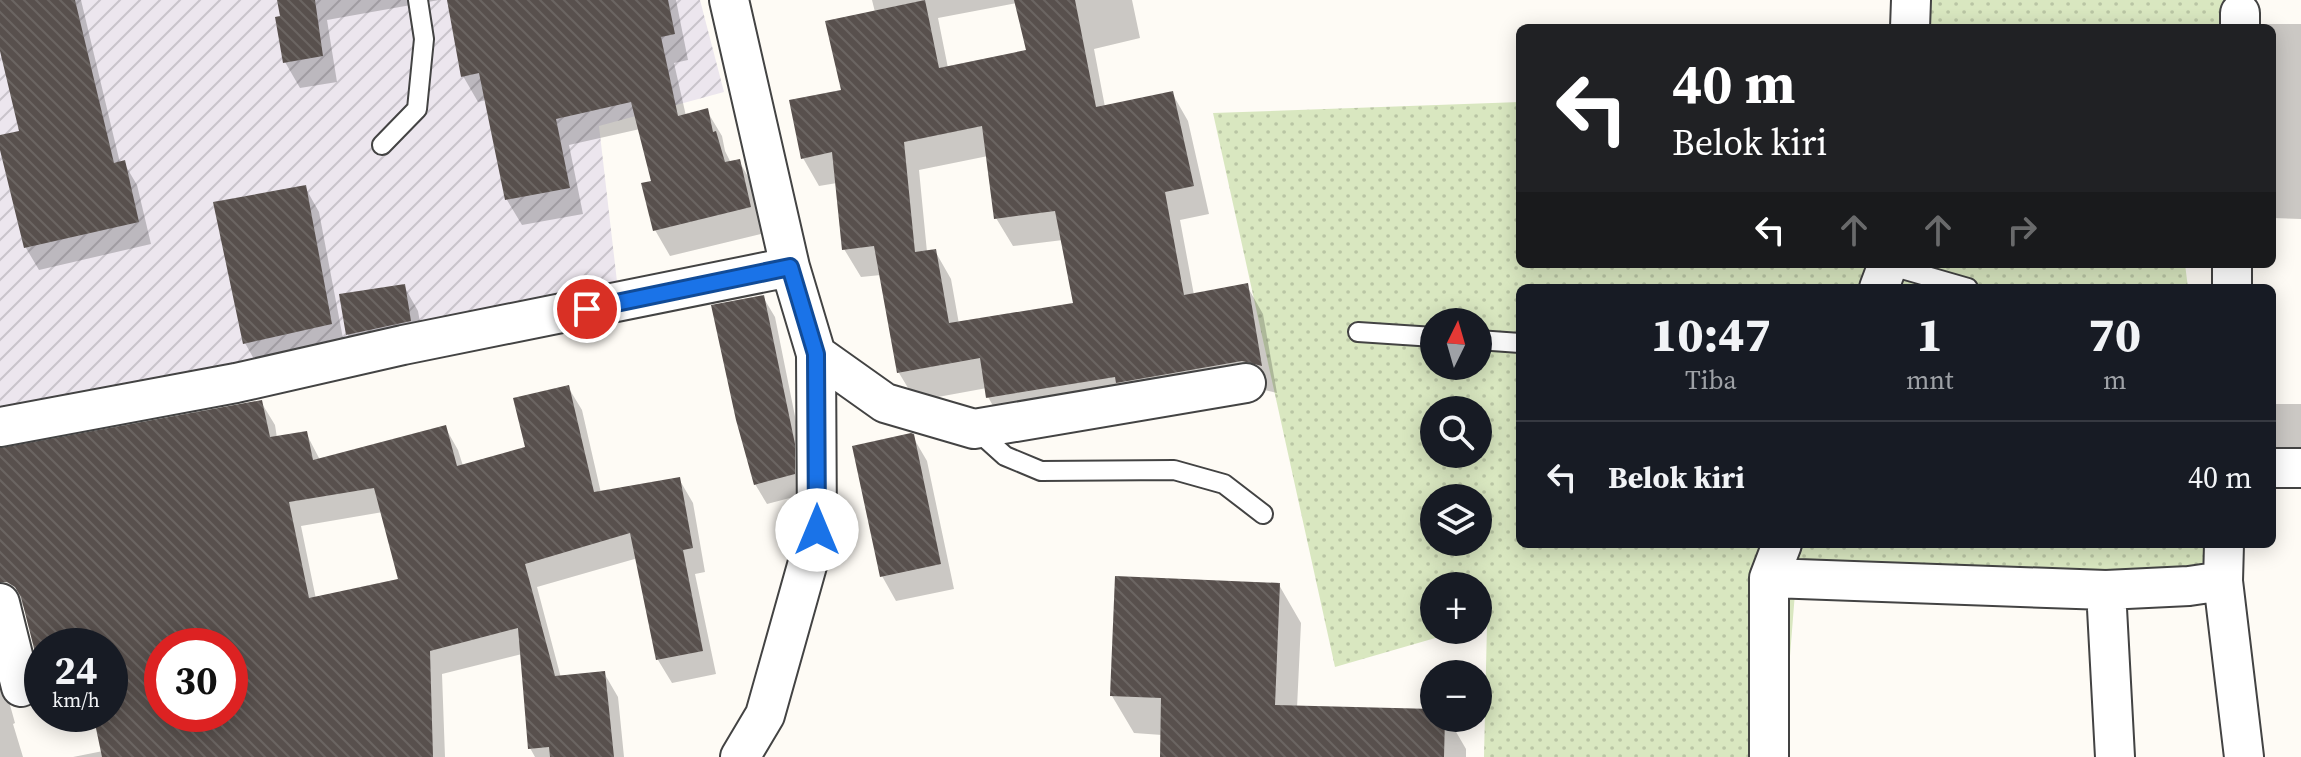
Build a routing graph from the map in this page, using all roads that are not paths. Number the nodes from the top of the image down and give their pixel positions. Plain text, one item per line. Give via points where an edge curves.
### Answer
1 (418, 0) edge
2 (729, 0) edge
3 (1911, 0) edge
4 (1910, 24) edge
5 (382, 145) dead end
6 (790, 267) junction
7 (1885, 272) edge
8 (1947, 284) edge
9 (1358, 332) dead end
10 (1420, 336) edge
11 (1492, 341) edge
12 (1516, 343) edge
13 (816, 354) junction
14 (1246, 383) dead end
15 (0, 427) edge
16 (974, 429) junction
17 (2276, 468) edge
18 (2301, 468) edge
19 (1263, 514) dead end
20 (1776, 561) edge
21 (2224, 562) edge
22 (2106, 590) junction
23 (0, 603) edge
24 (21, 687) dead end
25 (740, 757) edge
26 (1769, 757) edge
27 (2115, 757) edge
28 (2244, 757) edge

1 - 5 lane via 424,39 417,109
2 - 6 street
3 - 4 street
6 - 13 street
6 - 15 street
7 - 8 lane
9 - 10 lane
11 - 12 lane
13 - 16 street via 885,403
13 - 25 street via 817,530 765,715
14 - 16 street
16 - 19 lane via 1005,456 1041,471 1174,470 1224,484
17 - 18 street
20 - 22 street
20 - 26 street
21 - 22 street via 2189,586
21 - 28 street
22 - 27 street
23 - 24 street

